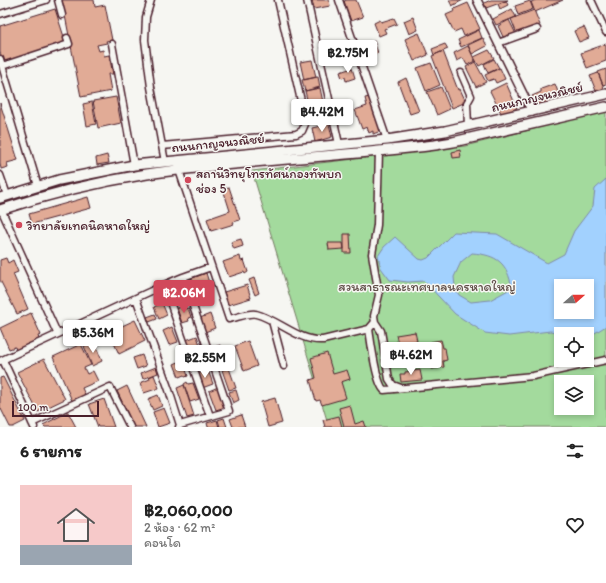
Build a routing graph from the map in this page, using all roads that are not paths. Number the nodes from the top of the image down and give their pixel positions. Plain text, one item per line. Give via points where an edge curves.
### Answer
1 (46, 0) edge
2 (58, 0) edge
3 (151, 0) edge
4 (278, 0) edge
5 (307, 0) edge
6 (339, 0) edge
7 (477, 0) edge
8 (591, 0) edge
9 (0, 14) edge
10 (62, 15) dead end
11 (537, 29) dead end
12 (606, 32) edge
13 (67, 38) dead end
14 (498, 43) junction
15 (112, 44) dead end
16 (0, 59) edge
17 (2, 66) junction
18 (461, 73) dead end
19 (606, 94) edge
20 (606, 107) edge
21 (532, 112) junction
22 (468, 126) junction
23 (387, 140) junction
24 (339, 144) junction
25 (162, 146) junction
26 (379, 151) junction
27 (176, 161) junction
28 (165, 162) junction
29 (134, 165) junction
30 (179, 170) junction
31 (0, 175) edge
32 (38, 186) junction
33 (4, 196) edge
34 (1, 210) edge
35 (8, 223) junction
36 (0, 226) edge
37 (211, 267) junction
38 (183, 277) junction
39 (164, 285) junction
40 (136, 298) junction
41 (272, 321) junction
42 (375, 322) junction
43 (369, 329) junction
44 (57, 333) junction
45 (606, 360) edge
46 (1, 361) edge
47 (284, 366) dead end
48 (402, 388) junction
49 (210, 416) junction
50 (33, 425) edge
51 (179, 426) edge
52 (130, 427) edge

1 - 9 street
2 - 10 street
3 - 25 street via 146,17 145,40
4 - 25 street via 304,114 305,124 302,131 296,134
5 - 24 street
6 - 23 street
7 - 14 street
8 - 12 street
11 - 14 street
13 - 17 street via 69,44
14 - 21 street
15 - 29 street
16 - 17 street
17 - 32 street
18 - 22 street via 471,96 468,103
19 - 21 main road, ถนนกาญจนวณิชย์
20 - 26 main road, ถนนกาญจนวณิชย์ via 453,142
21 - 22 main road, ถนนกาญจนวณิชย์
22 - 23 main road, ถนนกาญจนวณิชย์
23 - 24 main road, ถนนกาญจนวณิชย์
24 - 27 main road, ถนนกาญจนวณิชย์
25 - 28 street
26 - 30 main road, ถนนกาญจนวณิชย์
26 - 42 street via 377,225 372,254 379,295
27 - 28 main road, ถนนกาญจนวณิชย์
27 - 30 street
28 - 29 main road, ถนนกาญจนวณิชย์
29 - 32 main road, ถนนกาญจนวณิชย์
30 - 34 main road, ถนนกาญจนวณิชย์ via 64,191
30 - 37 street
31 - 33 street
32 - 33 main road, ถนนกาญจนวณิชย์
34 - 35 street
35 - 36 street
35 - 44 street
37 - 38 street
37 - 41 street via 229,319 255,313
38 - 39 street
38 - 49 street via 229,411
39 - 40 street
39 - 49 street
40 - 44 street
40 - 51 street
41 - 43 street via 316,340
41 - 47 street
42 - 43 street
42 - 48 street via 381,331 389,379 393,385
43 - 48 street via 381,388 386,391
44 - 46 street
45 - 48 street via 533,376
46 - 50 street
49 - 51 street
50 - 52 street via 110,387

